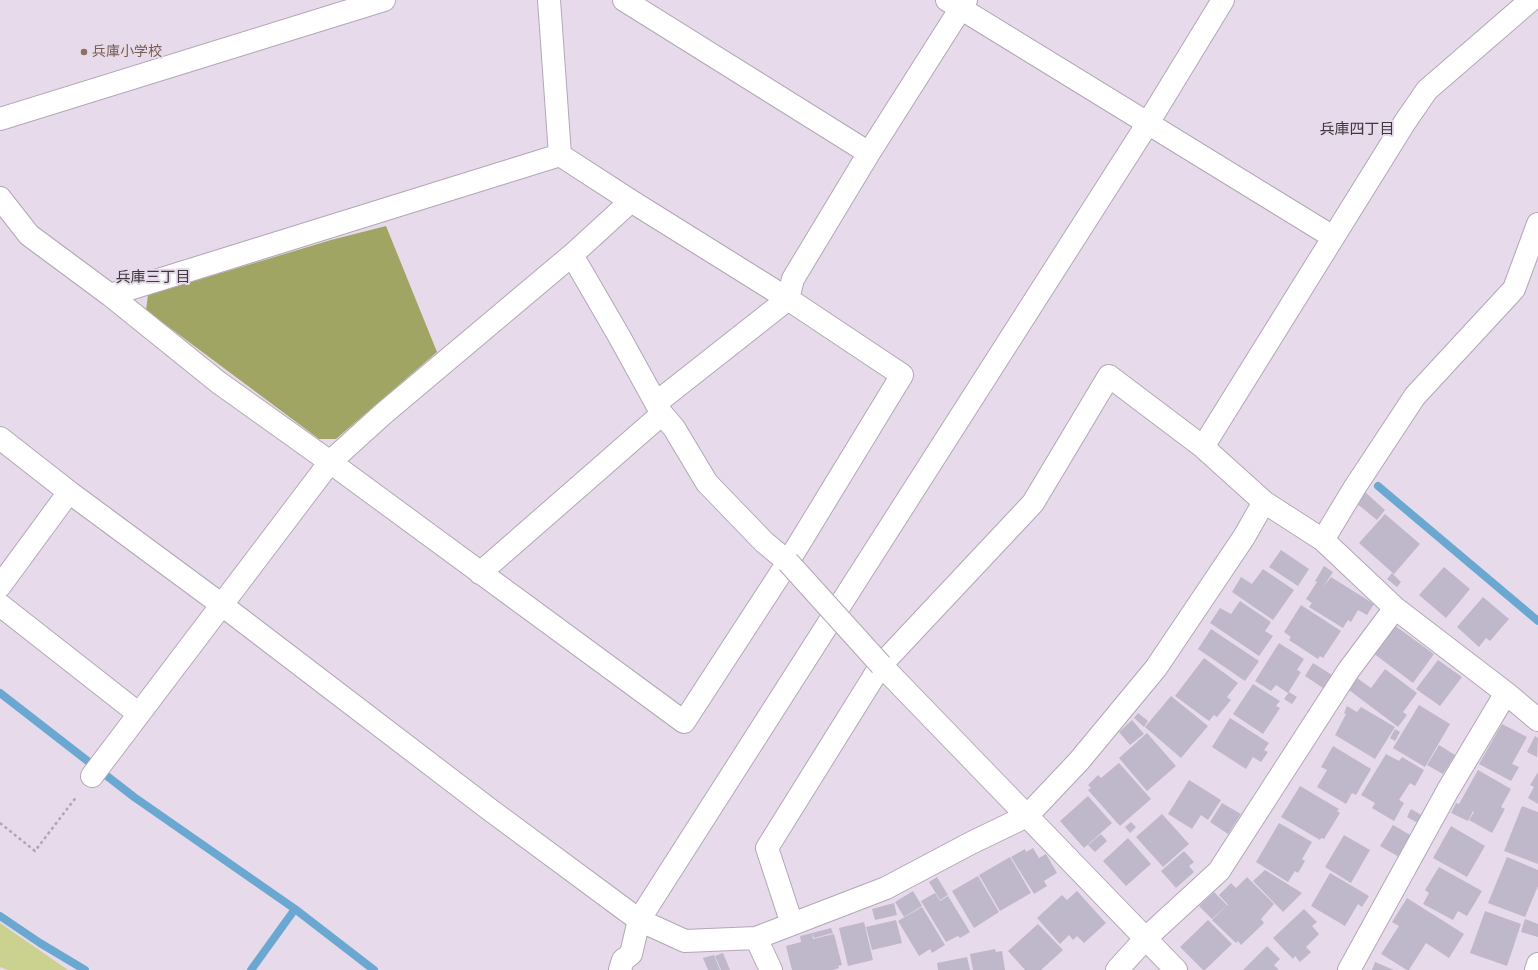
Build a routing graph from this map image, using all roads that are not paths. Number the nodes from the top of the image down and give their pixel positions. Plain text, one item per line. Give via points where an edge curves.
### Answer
1 (384, 0) edge
2 (548, 0) edge
3 (624, 0) edge
4 (1223, 0) edge
5 (1531, 0) edge
6 (958, 3) edge
7 (0, 119) edge
8 (1148, 123) junction
9 (869, 153) junction
10 (560, 155) junction
11 (0, 198) edge
12 (631, 201) junction
13 (1538, 224) edge
14 (1333, 237) junction
15 (572, 255) junction
16 (110, 296) junction
17 (788, 299) junction
18 (659, 409) junction
19 (0, 438) edge
20 (1203, 447) junction
21 (330, 462) junction
22 (69, 492) junction
23 (1264, 502) junction
24 (1323, 540) junction
25 (788, 562) junction
26 (480, 573) junction
27 (0, 586) edge
28 (0, 605) edge
29 (222, 605) junction
30 (1395, 608) junction
31 (881, 665) junction
32 (1506, 693) junction
33 (139, 714) junction
34 (1538, 720) edge
35 (98, 769) road end
36 (1027, 816) junction
37 (639, 920) junction
38 (792, 924) junction
39 (756, 938) junction
40 (1146, 938) junction
41 (1538, 964) edge
42 (620, 970) edge
43 (771, 970) edge
44 (1116, 970) edge
45 (1176, 970) edge
46 (1349, 970) edge
47 (1536, 970) edge

1 - 7 street
2 - 10 street
3 - 9 street
4 - 8 street
5 - 14 street via 1427,90
6 - 8 street
6 - 9 street
8 - 14 street
8 - 37 street
9 - 17 street via 793,279
10 - 12 street
10 - 16 street
11 - 16 street via 29,235
12 - 15 street
12 - 17 street
13 - 24 street via 1514,289 1415,396
14 - 20 street
15 - 18 street
15 - 21 street
16 - 21 street via 218,382
17 - 18 street
17 - 25 street via 902,375
18 - 25 street via 674,428 707,483 764,542
18 - 26 street
19 - 22 street
20 - 23 street
20 - 31 street via 1109,376 1033,503
21 - 26 street
21 - 29 street
22 - 27 street
22 - 29 street
23 - 24 street
23 - 36 street via 1244,538 1156,668 1079,761
24 - 30 street
25 - 26 street via 684,722
25 - 31 street, bridge
28 - 33 street
29 - 33 street
29 - 37 street
30 - 32 street
30 - 40 street via 1348,671 1219,871
31 - 36 street
31 - 38 street via 767,848
32 - 34 street
32 - 46 street via 1448,790
33 - 35 street
36 - 38 street via 886,888
36 - 40 street
37 - 39 street via 685,941
37 - 42 street via 631,954 623,960
38 - 39 street
39 - 43 street
40 - 44 street
40 - 45 street
41 - 47 street

